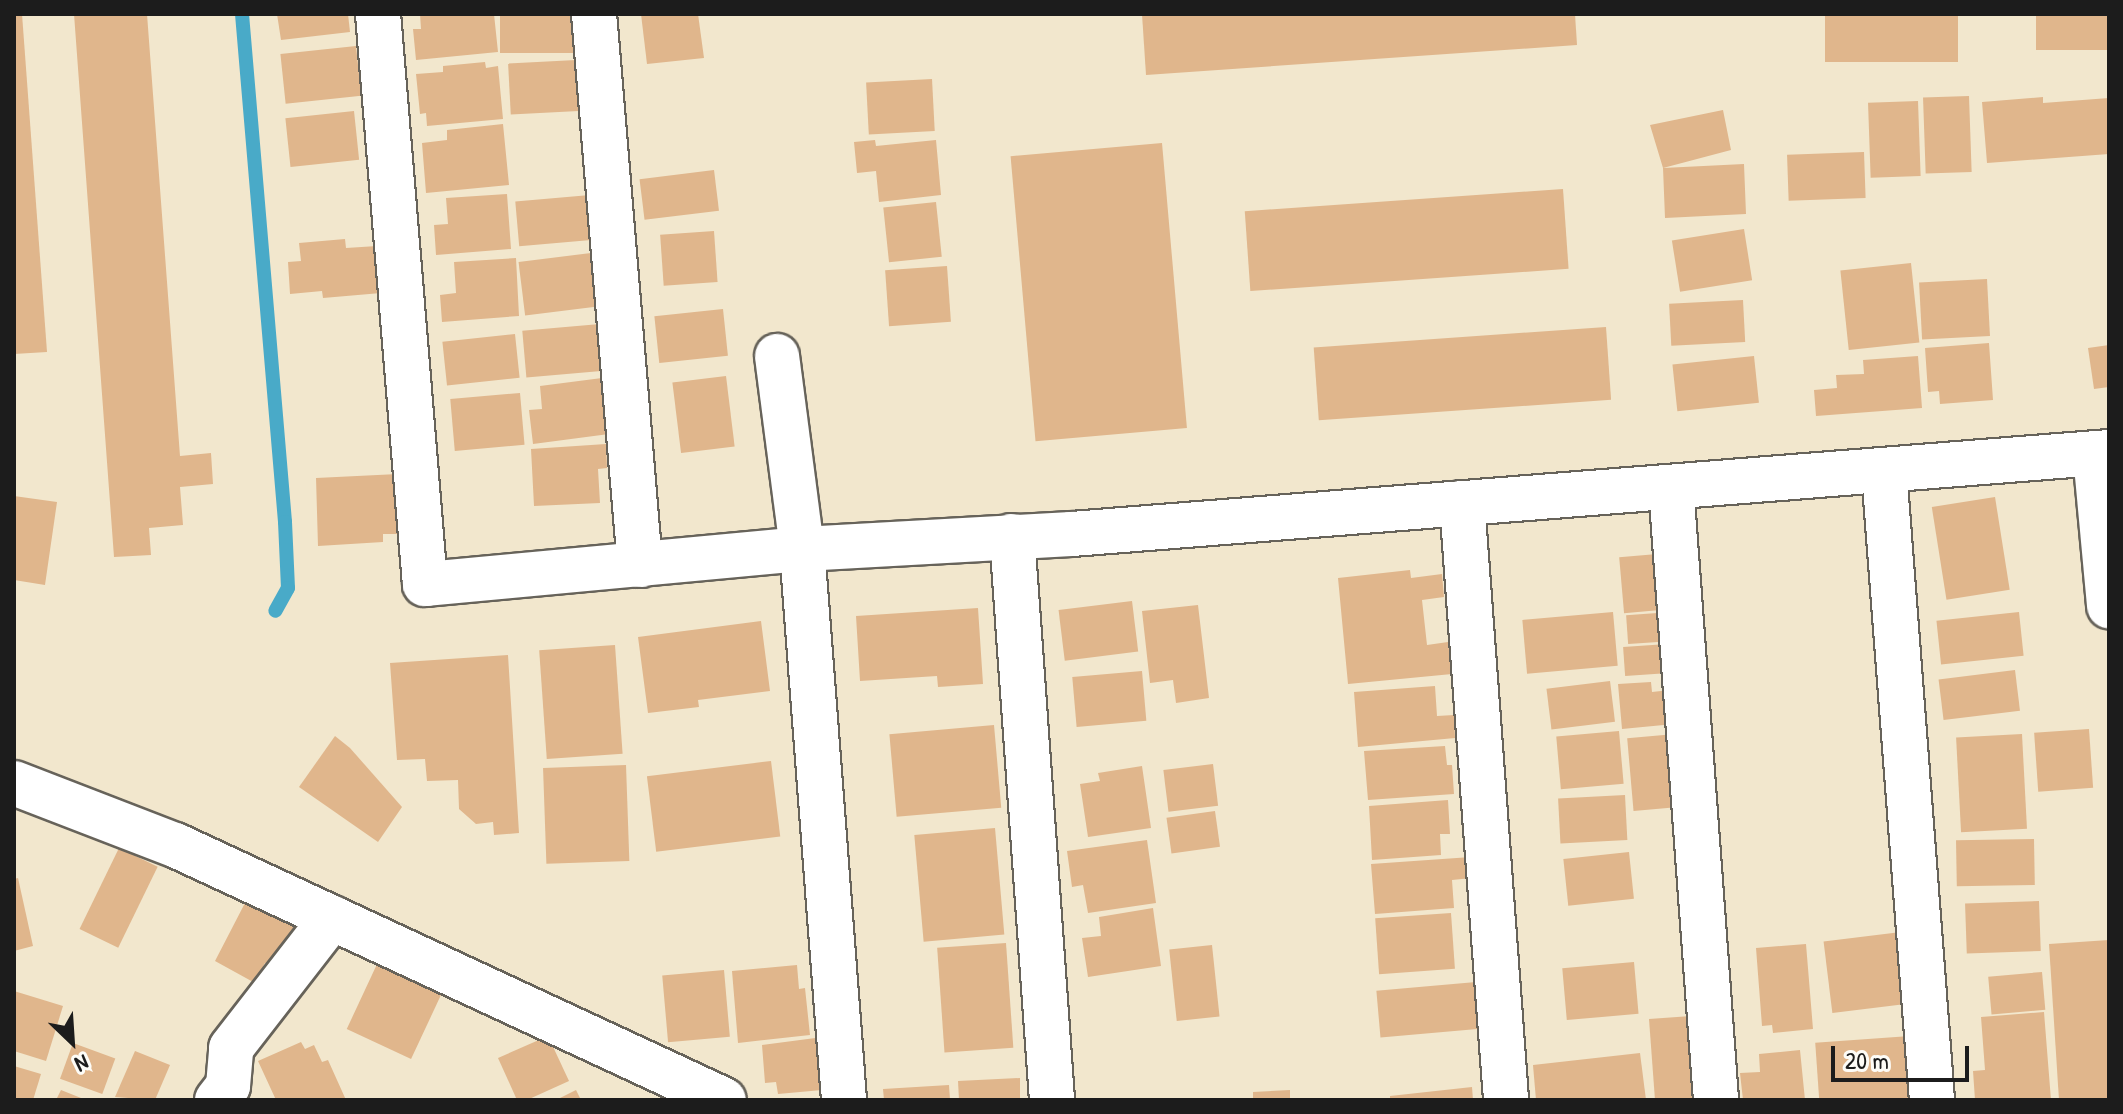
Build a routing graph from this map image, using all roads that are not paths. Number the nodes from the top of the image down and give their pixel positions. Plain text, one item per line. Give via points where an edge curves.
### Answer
1 (378, 14) edge
2 (594, 14) edge
3 (777, 356) dead end
4 (2102, 453) edge
5 (1884, 471) junction
6 (1671, 487) junction
7 (1462, 503) junction
8 (1012, 536) junction
9 (802, 549) junction
10 (640, 565) junction
11 (2109, 606) edge
12 (14, 783) edge
13 (332, 918) junction
14 (217, 1100) edge
15 (724, 1100) edge
16 (844, 1100) edge
17 (1052, 1100) edge
18 (1506, 1100) edge
19 (1716, 1100) edge
20 (1932, 1100) edge

1 - 10 street via 425,584
2 - 10 street
3 - 9 street
4 - 5 street
4 - 11 street
5 - 6 street
5 - 20 street
6 - 7 street
6 - 19 street
7 - 8 street
7 - 18 street
8 - 9 street
8 - 17 street
9 - 10 street
9 - 16 street
12 - 13 street via 175,845
13 - 14 street via 231,1048 228,1086
13 - 15 street

